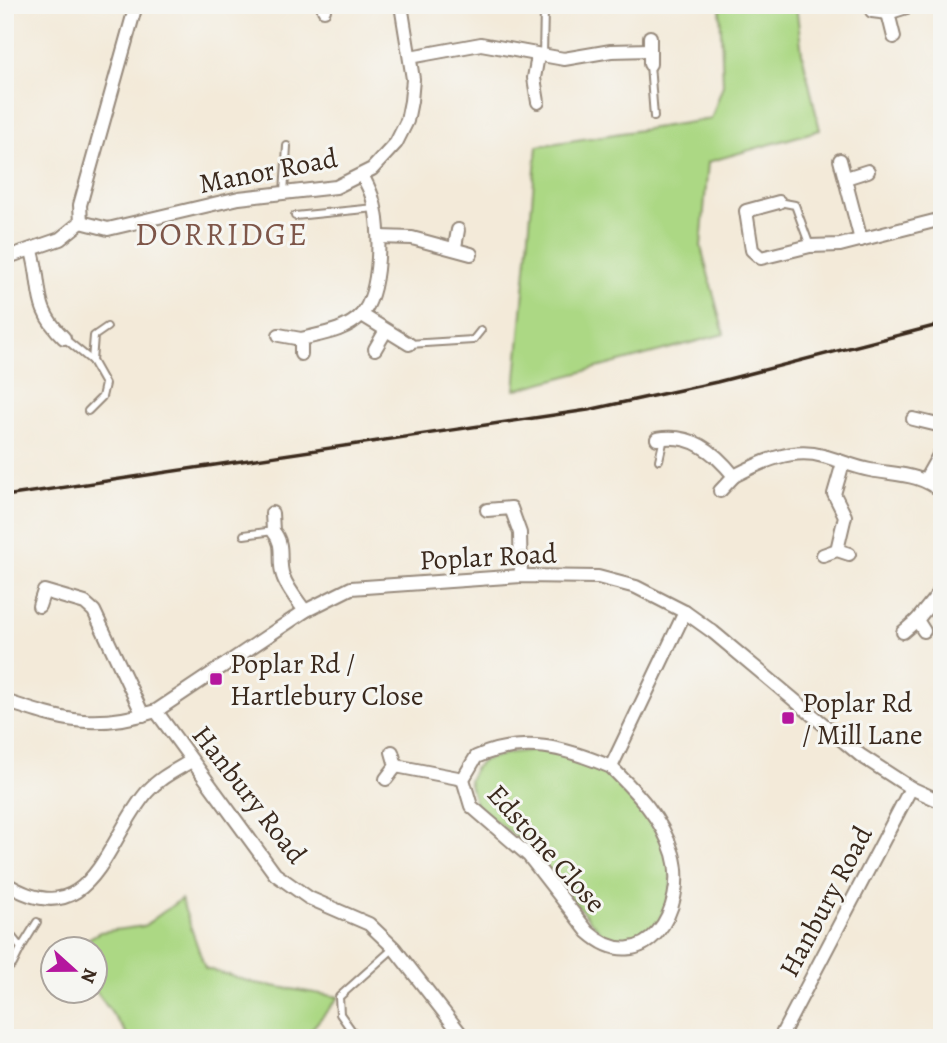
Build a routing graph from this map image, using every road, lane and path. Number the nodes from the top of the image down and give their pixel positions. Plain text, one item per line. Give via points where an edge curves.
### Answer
1 (136, 5) edge
2 (401, 5) edge
3 (913, 5) edge
4 (544, 9) dead end
5 (872, 11) dead end
6 (888, 13) junction
7 (650, 37) dead end
8 (894, 37) dead end
9 (650, 50) junction
10 (540, 56) junction
11 (410, 57) junction
12 (650, 64) joint
13 (538, 102) dead end
14 (654, 117) dead end
15 (287, 146) dead end
16 (840, 159) dead end
17 (868, 171) dead end
18 (362, 175) junction
19 (846, 178) junction
20 (284, 193) junction
21 (779, 202) joint
22 (375, 208) junction
23 (295, 216) dead end
24 (942, 219) edge
25 (80, 222) junction
26 (458, 230) dead end
27 (379, 237) junction
28 (861, 240) junction
29 (810, 246) junction
30 (455, 247) junction
31 (32, 251) junction
32 (471, 254) dead end
33 (5, 258) edge
34 (362, 315) junction
35 (107, 327) dead end
36 (481, 330) dead end
37 (385, 332) junction
38 (55, 335) joint
39 (279, 335) dead end
40 (301, 339) junction
41 (409, 344) joint
42 (375, 349) dead end
43 (301, 354) dead end
44 (92, 361) junction
45 (88, 411) dead end
46 (913, 419) dead end
47 (942, 426) edge
48 (661, 439) joint
49 (942, 450) edge
50 (659, 460) dead end
51 (843, 463) junction
52 (734, 476) junction
53 (925, 480) junction
54 (720, 491) dead end
55 (942, 492) edge
56 (487, 510) dead end
57 (272, 513) dead end
58 (273, 531) junction
59 (244, 535) dead end
60 (823, 555) dead end
61 (521, 576) junction
62 (942, 589) edge
63 (39, 606) dead end
64 (304, 611) junction
65 (685, 612) junction
66 (903, 632) dead end
67 (5, 701) edge
68 (156, 711) junction
69 (143, 715) junction
70 (392, 752) dead end
71 (191, 761) junction
72 (396, 766) junction
73 (611, 767) junction
74 (386, 779) dead end
75 (463, 779) junction
76 (911, 788) junction
77 (942, 802) edge
78 (5, 883) edge
79 (37, 922) dead end
80 (5, 928) edge
81 (20, 948) junction
82 (394, 948) junction
83 (5, 971) edge
84 (357, 1038) edge
85 (464, 1038) edge
86 (780, 1038) edge

1 - 25 street via 80,205
2 - 11 street, Manor Road
3 - 6 street
4 - 10 lane
5 - 6 street
6 - 8 street
7 - 9 street
9 - 10 street via 611,51 576,59
9 - 12 street
10 - 11 street via 481,44
10 - 13 street via 534,78
11 - 18 street, Manor Road via 413,79 407,121 383,159
12 - 14 lane
15 - 20 lane
16 - 19 street
17 - 19 street
18 - 20 street, Manor Road via 336,187
18 - 22 street
19 - 28 street
20 - 25 street, Manor Road via 239,198 108,229
21 - 29 lane via 795,205
21 - 29 street via 746,211 756,256
22 - 23 lane
22 - 27 street
24 - 28 street
25 - 31 street via 60,239
26 - 30 street
27 - 30 street
27 - 34 street via 378,265
28 - 29 street via 841,246
30 - 32 street
31 - 33 street
31 - 38 street via 39,303
34 - 37 street
34 - 40 street via 340,329
35 - 44 lane via 94,336
36 - 41 lane via 473,340
37 - 41 street
37 - 42 street
38 - 44 lane
39 - 40 street
40 - 43 street
44 - 45 lane via 105,388
46 - 47 street
48 - 50 lane
48 - 52 street via 694,441
49 - 53 street
51 - 52 street via 821,455 792,454
51 - 53 street
51 - 60 street via 834,494 845,516 843,552
52 - 54 street
53 - 55 street
56 - 61 street via 511,508 520,533
57 - 58 street
58 - 59 lane
58 - 64 street via 280,539 284,579
61 - 64 street, Poplar Road via 351,588
61 - 65 street, Poplar Road via 617,581
62 - 66 street via 921,626
63 - 69 street via 44,591 90,606
64 - 68 street, Poplar Road
65 - 73 street
65 - 76 street, Poplar Road via 860,755
67 - 69 street, Poplar Road via 74,722 111,722
68 - 69 street, Poplar Road
68 - 71 street, Hanbury Road
70 - 72 street
71 - 78 street via 147,792 97,872 66,898 40,900
71 - 82 street, Hanbury Road via 275,874 309,898 369,924
72 - 74 street
72 - 75 street, Edstone Close
73 - 75 street, Edstone Close via 555,746 524,744 476,757
73 - 75 street, Edstone Close via 660,823 676,870 667,920 656,936 628,948 600,943 588,932 529,856 471,806
76 - 77 street, Poplar Road
76 - 86 street, Hanbury Road
79 - 81 lane
80 - 81 lane
81 - 83 lane
82 - 84 lane via 339,997 340,1014
82 - 85 street, Hanbury Road

